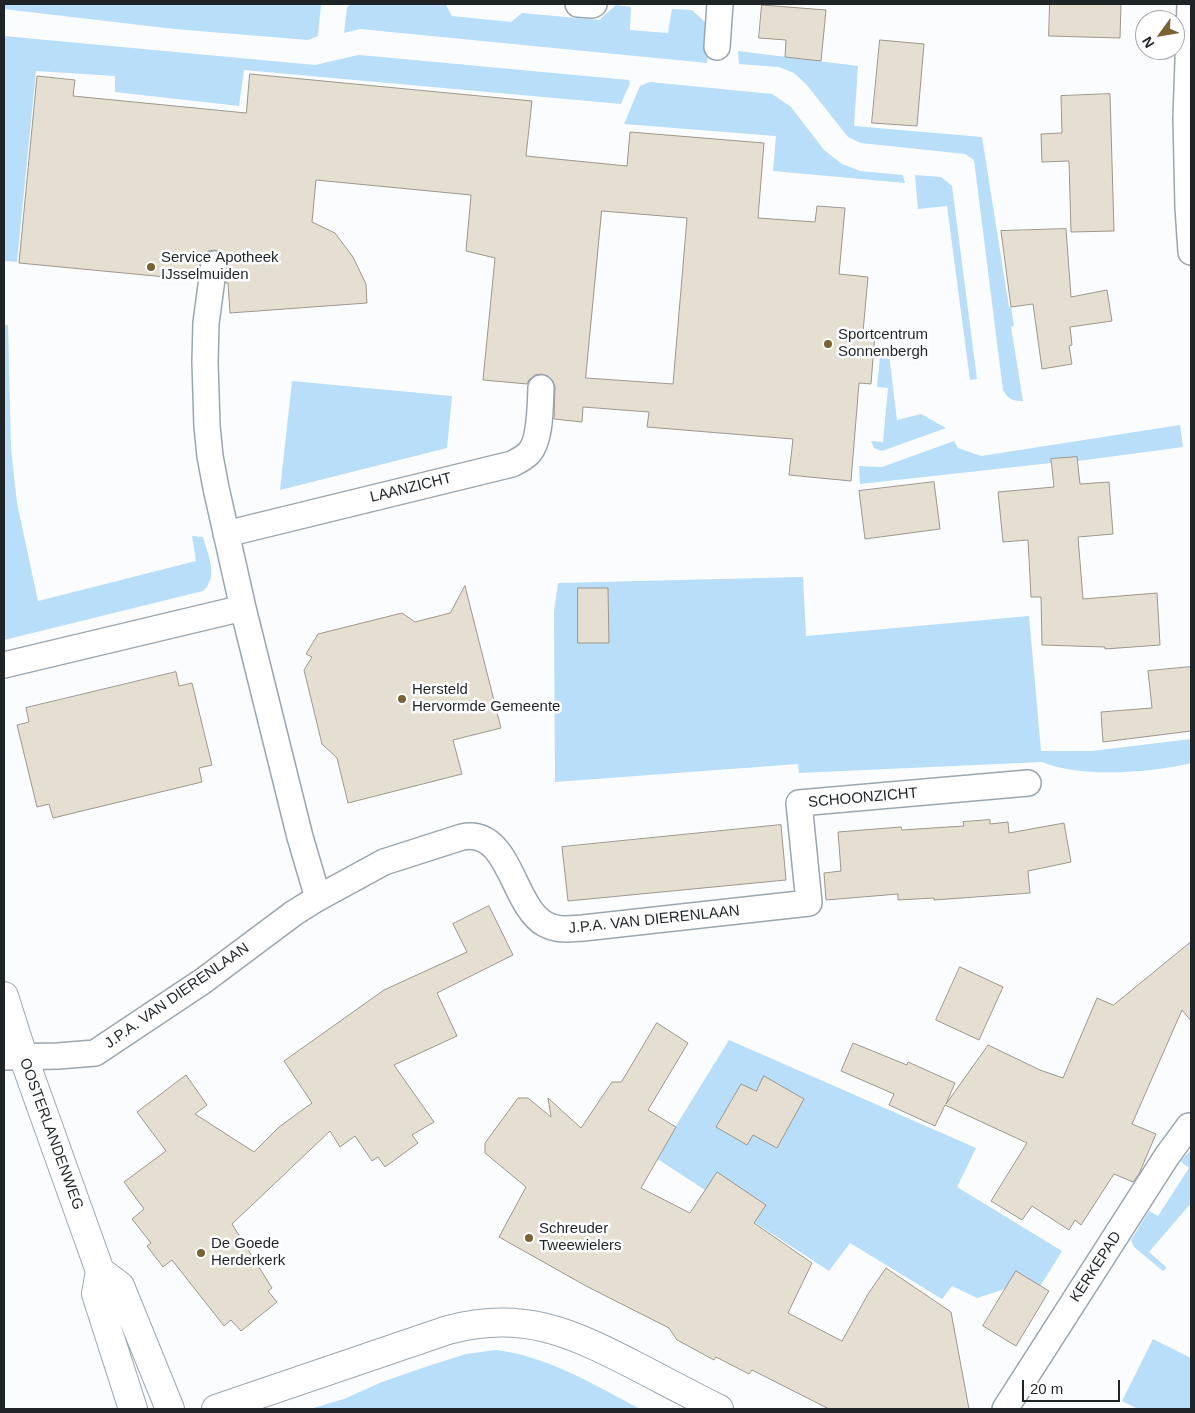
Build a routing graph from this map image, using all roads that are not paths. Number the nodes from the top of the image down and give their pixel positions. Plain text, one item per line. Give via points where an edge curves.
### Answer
1 (578, 4) edge
2 (594, 4) edge
3 (720, 4) edge
4 (1190, 4) edge
5 (717, 47) dead end
6 (1191, 252) edge
7 (214, 264) dead end
8 (541, 388) dead end
9 (226, 534) junction
10 (243, 608) junction
11 (4, 665) edge
12 (1028, 783) dead end
13 (318, 898) junction
14 (809, 903) joint
15 (4, 996) edge
16 (14, 1056) edge
17 (1189, 1126) dead end
18 (100, 1272) junction
19 (134, 1409) edge
20 (170, 1409) edge
21 (216, 1409) edge
22 (720, 1409) edge
23 (1004, 1409) edge

1 - 2 street
3 - 5 street
4 - 6 street via 1186,118
7 - 9 street via 206,323 207,426
8 - 9 street, LAANZICHT via 533,447 525,457 512,464
9 - 10 street
10 - 11 street
10 - 13 street
12 - 14 street, SCHOONZICHT via 799,804
13 - 14 street, J.P.A. VAN DIERENLAAN via 384,862 470,835 492,844 501,855 532,913 545,924 561,929
13 - 16 street, J.P.A. VAN DIERENLAAN via 101,1050 88,1054
15 - 16 street, OOSTERLANDENWEG
16 - 18 street, OOSTERLANDENWEG
17 - 23 street, KERKEPAD
18 - 19 street, OOSTERLANDENWEG via 96,1294
18 - 20 street via 120,1286
21 - 22 street via 448,1330 472,1324 505,1322 543,1326 576,1336

